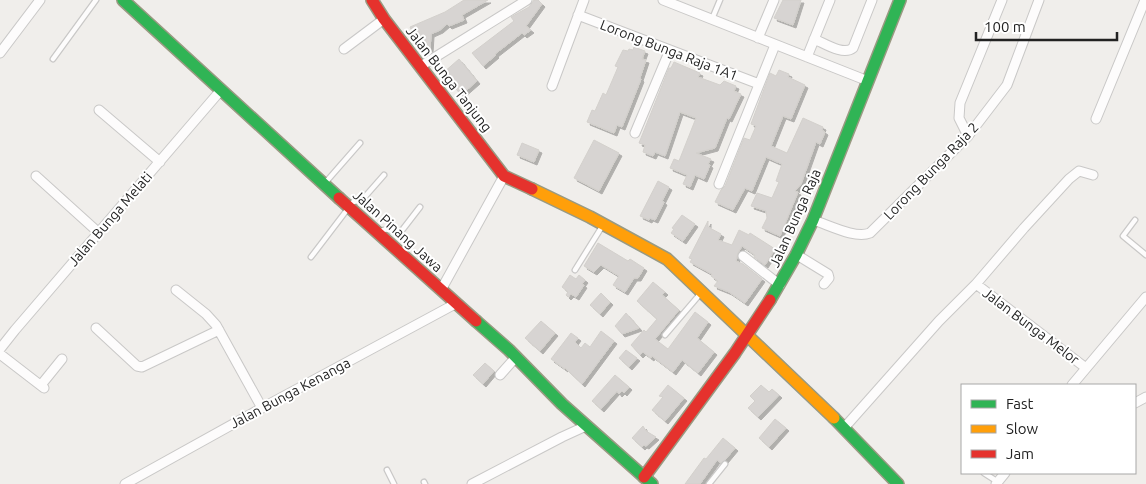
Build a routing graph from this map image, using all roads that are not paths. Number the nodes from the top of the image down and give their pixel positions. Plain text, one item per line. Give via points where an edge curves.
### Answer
1 (40, 0) edge
2 (96, 0) edge
3 (123, 0) edge
4 (372, 0) edge
5 (527, 0) edge
6 (584, 0) edge
7 (720, 0) edge
8 (774, 0) edge
9 (830, 0) edge
10 (872, 0) edge
11 (900, 0) edge
12 (1002, 0) edge
13 (1039, 0) edge
14 (1145, 0) edge
15 (666, 1) edge
16 (578, 16) junction
17 (384, 19) junction
18 (712, 20) junction
19 (758, 38) junction
20 (814, 39) junction
21 (775, 45) junction
22 (344, 49) dead end
23 (670, 50) junction
24 (0, 53) edge
25 (807, 57) junction
26 (53, 59) dead end
27 (421, 66) junction
28 (868, 81) junction
29 (759, 84) junction
30 (552, 86) dead end
31 (221, 90) junction
32 (99, 110) dead end
33 (1096, 119) dead end
34 (636, 132) dead end
35 (968, 136) junction
36 (360, 143) dead end
37 (160, 162) junction
38 (384, 175) dead end
39 (1093, 175) dead end
40 (36, 176) dead end
41 (504, 176) junction
42 (324, 184) junction
43 (719, 184) dead end
44 (349, 207) junction
45 (420, 207) dead end
46 (813, 220) junction
47 (1135, 220) dead end
48 (604, 224) junction
49 (99, 233) junction
50 (378, 233) junction
51 (797, 255) junction
52 (1146, 255) edge
53 (743, 256) dead end
54 (311, 257) dead end
55 (575, 270) dead end
56 (824, 284) dead end
57 (976, 284) junction
58 (780, 285) junction
59 (176, 290) dead end
60 (441, 290) junction
61 (702, 292) junction
62 (1146, 297) edge
63 (455, 304) junction
64 (96, 328) dead end
65 (219, 330) junction
66 (665, 335) dead end
67 (748, 335) junction
68 (0, 349) edge
69 (0, 354) edge
70 (516, 357) junction
71 (62, 360) dead end
72 (1086, 368) junction
73 (500, 375) dead end
74 (1073, 384) edge
75 (262, 408) junction
76 (586, 426) junction
77 (844, 428) junction
78 (725, 464) dead end
79 (387, 470) dead end
80 (985, 474) edge
81 (648, 482) edge
82 (997, 483) edge
83 (125, 484) edge
84 (394, 484) edge
85 (472, 484) edge
86 (709, 484) edge
87 (898, 484) edge

1 - 24 street
2 - 26 lane
3 - 31 street, Jalan Pinang Jawa
4 - 17 street, Jalan Bunga Tanjung
5 - 27 street
6 - 16 street
7 - 18 lane
8 - 19 street
9 - 20 street
10 - 20 street via 849,51
11 - 28 street, Jalan Bunga Raja
12 - 35 street via 960,103 959,118
13 - 35 street, Lorong Bunga Raja 2 via 1007,85
14 - 33 street
15 - 18 street
16 - 23 street, Lorong Bunga Raja 1A1
16 - 30 street
17 - 22 street
17 - 27 street, Jalan Bunga Tanjung
18 - 19 street
19 - 21 street
20 - 25 street
21 - 25 street
21 - 29 street
23 - 29 street, Lorong Bunga Raja 1A1
23 - 34 street
25 - 28 street
27 - 41 street, Jalan Bunga Tanjung
28 - 46 street, Jalan Bunga Raja
29 - 43 street
31 - 37 street, Jalan Bunga Melati
31 - 42 street, Jalan Pinang Jawa
32 - 37 street
35 - 46 street, Lorong Bunga Raja 2 via 870,233 863,236 854,234
36 - 42 lane
37 - 49 street, Jalan Bunga Melati
38 - 44 lane via 362,200 353,202
39 - 57 street via 1079,171 1068,179
40 - 49 street
41 - 48 street
41 - 60 street
42 - 44 street, Jalan Pinang Jawa
44 - 50 street, Jalan Pinang Jawa
44 - 54 lane
45 - 50 lane via 403,229 398,232 384,229
46 - 51 street, Jalan Bunga Raja
47 - 52 lane via 1122,236
48 - 55 lane
48 - 61 street via 667,259
49 - 68 street, Jalan Bunga Melati
50 - 60 street, Jalan Pinang Jawa
51 - 56 street via 828,274
51 - 58 street, Jalan Bunga Raja
53 - 58 street
57 - 72 street, Jalan Bunga Melor
57 - 77 street
58 - 67 street, Jalan Bunga Raja
59 - 65 street via 206,314
60 - 63 street, Jalan Pinang Jawa
61 - 66 lane
61 - 67 street
62 - 72 street
63 - 70 street, Jalan Pinang Jawa
63 - 75 street, Jalan Bunga Kenanga
64 - 65 street via 142,367
65 - 75 street
67 - 77 street
67 - 81 street, Jalan Bunga Raja
69 - 71 street via 43,386
70 - 73 street
70 - 76 street, Jalan Pinang Jawa
72 - 74 street
75 - 83 street, Jalan Bunga Kenanga
76 - 81 street, Jalan Pinang Jawa
76 - 85 street
77 - 87 street
78 - 86 lane
79 - 84 lane
80 - 82 lane

